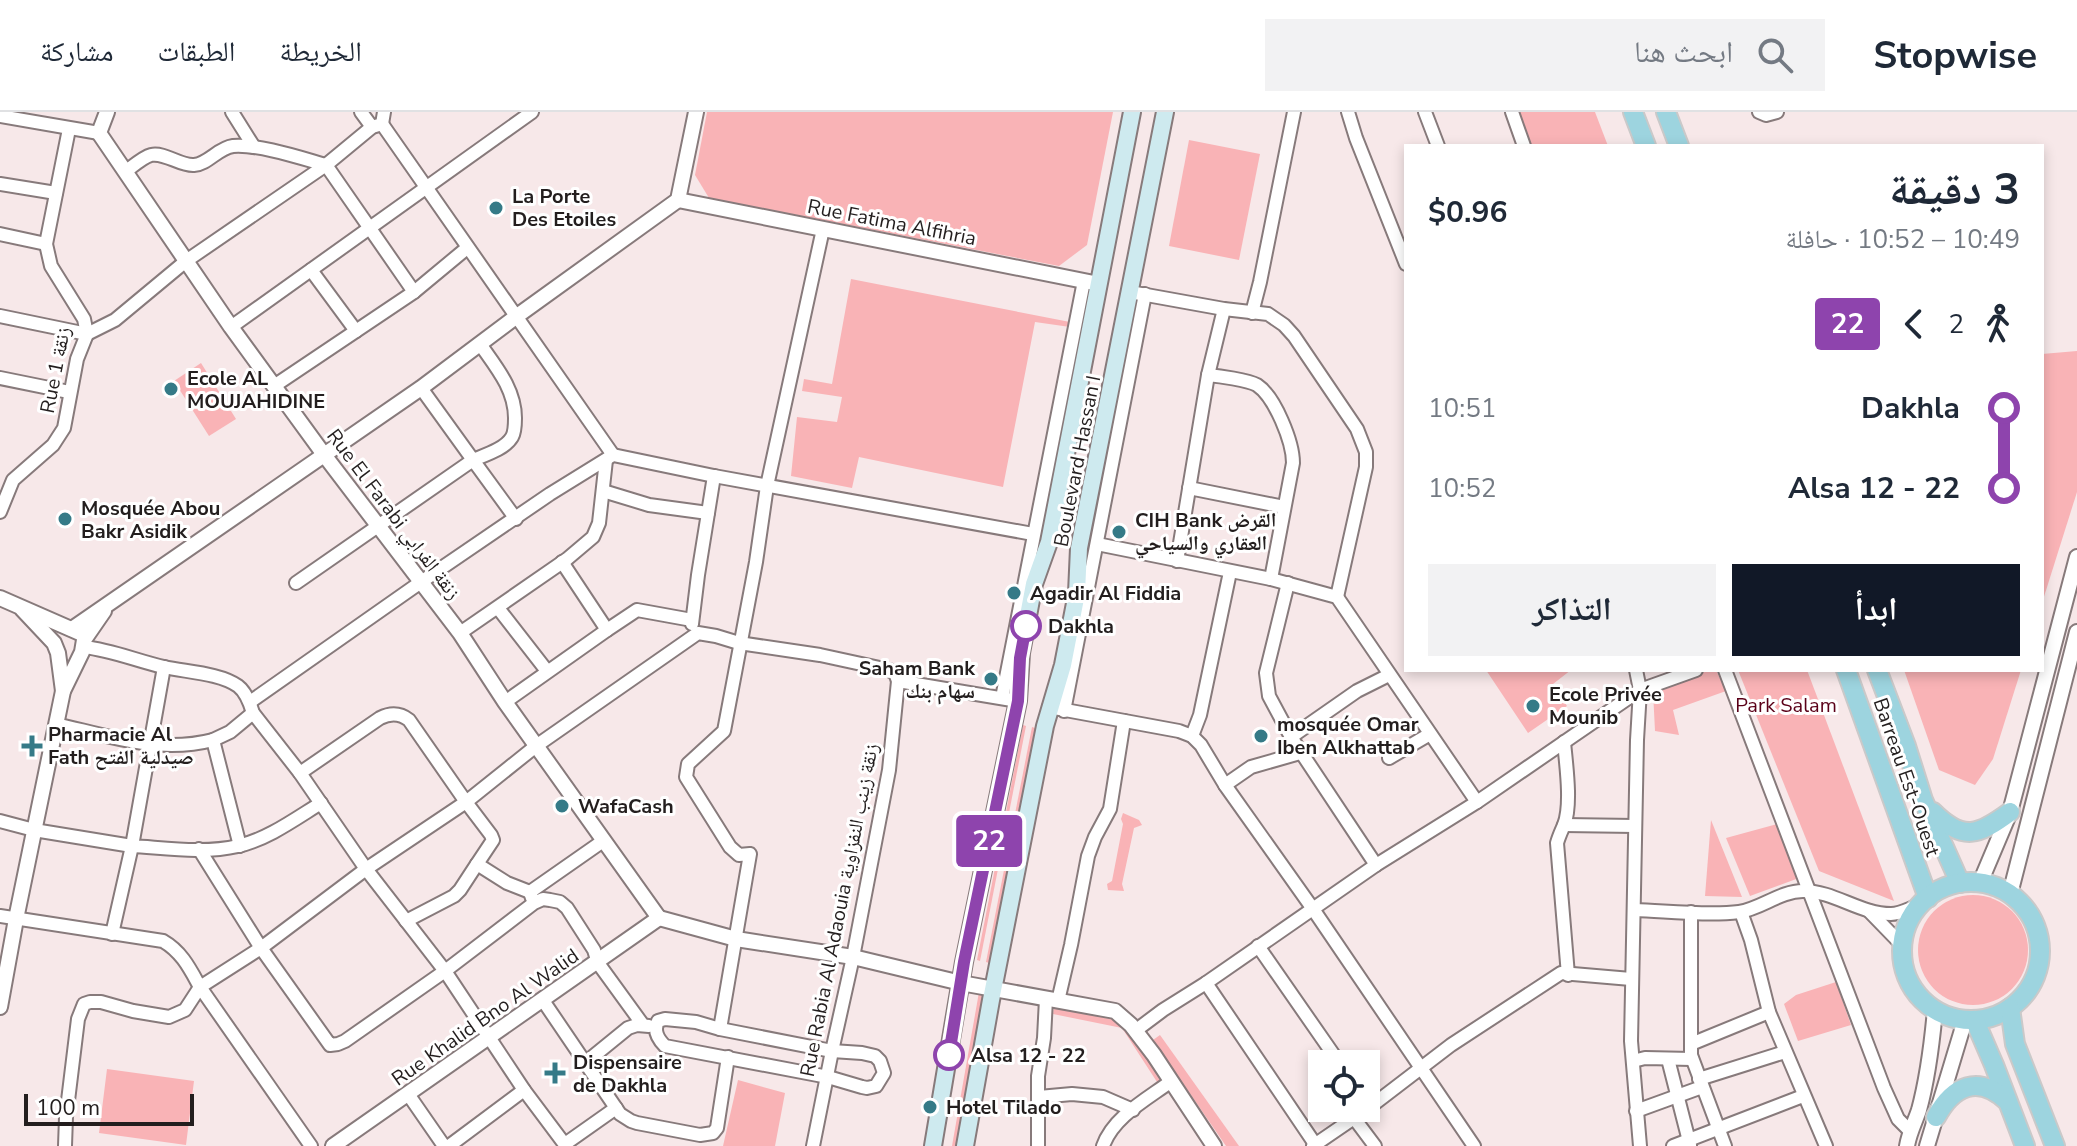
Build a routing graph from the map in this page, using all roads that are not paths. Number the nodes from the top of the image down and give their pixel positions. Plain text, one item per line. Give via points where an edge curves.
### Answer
1 (107, 112) edge
2 (232, 112) edge
3 (361, 112) edge
4 (532, 112) edge
5 (696, 112) edge
6 (1132, 112) edge
7 (1165, 112) edge
8 (1294, 112) edge
9 (1348, 112) edge
10 (1425, 112) edge
11 (1512, 112) edge
12 (1633, 112) edge
13 (1666, 112) edge
14 (0, 116) edge
15 (379, 121) edge
16 (69, 129) junction
17 (99, 133) junction
18 (1437, 144) edge
19 (1523, 144) edge
20 (1645, 144) edge
21 (1678, 144) edge
22 (254, 147) junction
23 (326, 165) junction
24 (125, 172) junction
25 (0, 184) edge
26 (425, 187) junction
27 (56, 193) junction
28 (678, 200) junction
29 (368, 228) junction
30 (823, 229) junction
31 (0, 234) edge
32 (46, 244) junction
33 (467, 248) junction
34 (1404, 259) edge
35 (186, 261) junction
36 (311, 270) junction
37 (1091, 282) junction
38 (414, 292) junction
39 (1138, 293) junction
40 (1224, 309) junction
41 (1252, 313) junction
42 (0, 316) edge
43 (517, 316) junction
44 (231, 327) junction
45 (356, 331) junction
46 (87, 334) junction
47 (480, 344) junction
48 (1208, 375) junction
49 (0, 378) edge
50 (274, 386) junction
51 (421, 388) junction
52 (69, 392) junction
53 (325, 456) junction
54 (610, 458) junction
55 (473, 460) junction
56 (0, 473) edge
57 (714, 476) junction
58 (13, 480) junction
59 (767, 486) junction
60 (1189, 488) junction
61 (603, 491) junction
62 (1284, 507) junction
63 (0, 512) edge
64 (708, 513) junction
65 (516, 519) junction
66 (377, 526) junction
67 (1033, 534) junction
68 (1097, 544) junction
69 (2077, 557) edge
70 (1177, 561) junction
71 (562, 562) junction
72 (1230, 572) junction
73 (1271, 579) junction
74 (421, 582) junction
75 (296, 583) dead end
76 (1288, 583) junction
77 (1337, 597) junction
78 (0, 598) edge
79 (498, 608) junction
80 (22, 609) junction
81 (692, 620) junction
82 (607, 630) junction
83 (2077, 632) edge
84 (460, 633) junction
85 (698, 633) junction
86 (77, 640) junction
87 (739, 643) junction
88 (56, 648) junction
89 (164, 667) junction
90 (547, 671) junction
91 (1636, 672) edge
92 (1690, 672) edge
93 (1726, 672) edge
94 (1847, 672) edge
95 (1878, 672) edge
96 (1389, 675) junction
97 (898, 681) junction
98 (1640, 690) junction
99 (63, 691) junction
100 (1010, 699) junction
101 (505, 702) junction
102 (252, 708) junction
103 (1057, 709) junction
104 (1124, 721) junction
105 (56, 724) junction
106 (1430, 734) junction
107 (1192, 736) junction
108 (1291, 737) junction
109 (213, 740) junction
110 (1564, 742) junction
111 (151, 745) junction
112 (536, 746) junction
113 (1300, 753) junction
114 (1389, 758) dead end
115 (300, 773) junction
116 (1225, 785) junction
117 (1923, 800) junction
118 (466, 802) junction
119 (1477, 802) junction
120 (321, 803) junction
121 (2010, 812) junction
122 (0, 821) edge
123 (1564, 825) junction
124 (1635, 826) junction
125 (34, 830) junction
126 (603, 841) junction
127 (132, 846) junction
128 (240, 846) junction
129 (199, 849) junction
130 (477, 864) junction
131 (1376, 865) junction
132 (366, 869) junction
133 (1960, 883) junction
134 (1980, 883) junction
135 (1808, 892) junction
136 (2010, 894) junction
137 (532, 897) junction
138 (1924, 901) junction
139 (1313, 909) junction
140 (1635, 910) junction
141 (1869, 911) junction
142 (1691, 912) junction
143 (1741, 912) junction
144 (0, 916) edge
145 (659, 918) junction
146 (16, 919) junction
147 (406, 921) junction
148 (112, 934) junction
149 (736, 939) junction
150 (1258, 946) junction
151 (1903, 946) junction
152 (261, 948) junction
153 (853, 957) junction
154 (598, 963) junction
155 (445, 971) junction
156 (1568, 975) junction
157 (1631, 979) junction
158 (961, 983) junction
159 (1206, 983) junction
160 (200, 987) junction
161 (993, 989) junction
162 (542, 999) junction
163 (1052, 1000) junction
164 (0, 1007) edge
165 (2010, 1008) junction
166 (1935, 1010) junction
167 (1769, 1012) junction
168 (1970, 1020) junction
169 (649, 1026) junction
170 (720, 1029) junction
171 (1135, 1031) junction
172 (489, 1036) junction
173 (1691, 1044) junction
174 (1330, 1050) edge
175 (832, 1051) junction
176 (1785, 1052) junction
177 (728, 1057) junction
178 (1668, 1059) junction
179 (1692, 1059) junction
180 (1633, 1061) junction
181 (585, 1063) junction
182 (1421, 1070) junction
183 (828, 1077) junction
184 (1170, 1082) junction
185 (1700, 1083) junction
186 (524, 1090) junction
187 (408, 1094) junction
188 (1678, 1096) junction
189 (1803, 1096) junction
190 (1039, 1097) junction
191 (1380, 1097) edge
192 (2009, 1104) junction
193 (616, 1108) junction
194 (1133, 1110) junction
195 (1636, 1111) junction
196 (1936, 1117) junction
197 (1348, 1122) edge
198 (1357, 1122) edge
199 (1718, 1129) junction
200 (1908, 1139) edge
201 (1690, 1143) edge
202 (565, 1145) edge
203 (1314, 1145) edge
204 (65, 1146) edge
205 (311, 1146) edge
206 (333, 1146) edge
207 (446, 1146) edge
208 (813, 1146) edge
209 (933, 1146) edge
210 (965, 1146) edge
211 (1038, 1146) edge
212 (1103, 1146) edge
213 (1214, 1146) edge
214 (1375, 1146) edge
215 (1474, 1146) edge
216 (1640, 1146) edge
217 (1673, 1146) edge
218 (1725, 1146) edge
219 (1826, 1146) edge
220 (1927, 1146) edge
221 (2025, 1146) edge
222 (2055, 1146) edge

1 - 17 street
2 - 22 street
3 - 15 street
4 - 26 street
5 - 28 street
6 - 37 main road, Boulevard Hassan I
7 - 39 main road, Boulevard Hassan I
8 - 41 street
9 - 34 street
10 - 18 street
11 - 19 street
12 - 20 main road
13 - 21 main road
14 - 16 street
15 - 23 street
15 - 26 street
16 - 17 street
16 - 27 street
17 - 24 street, Rue El Farabi زنقة الفرابي
22 - 23 street
22 - 24 street via 229,147 196,165 149,155
23 - 29 street
23 - 35 street
24 - 35 street, Rue El Farabi زنقة الفرابي
25 - 27 street
26 - 29 street
26 - 33 street
27 - 32 street
28 - 30 street, Rue Fatima Alfihria
28 - 43 street
29 - 36 street
29 - 38 street
30 - 37 street, Rue Fatima Alfihria
30 - 59 street
31 - 32 street
32 - 46 street, Rue 1 زنقة via 51,266 84,319
33 - 38 street
33 - 43 street
35 - 44 street, Rue El Farabi زنقة الفرابي
35 - 46 street via 115,320
36 - 44 street
36 - 45 street
37 - 67 street
37 - 100 main road, Boulevard Hassan I via 1049,542 1034,584
38 - 45 street
39 - 40 street
39 - 68 street
39 - 103 main road, Boulevard Hassan I via 1079,548
40 - 41 street
40 - 48 street
41 - 77 street via 1268,314 1294,336 1357,429 1366,452
42 - 46 street
43 - 47 street
43 - 54 street
44 - 50 street, Rue El Farabi زنقة الفرابي
45 - 50 street
46 - 52 street, Rue 1 زنقة
47 - 51 street
47 - 55 street via 514,401 515,427 508,441
48 - 60 street
48 - 62 street via 1259,386 1277,412 1293,452
49 - 52 street
50 - 53 street, Rue El Farabi زنقة الفرابي
51 - 53 street
51 - 55 street
52 - 58 street, Rue 1 زنقة via 58,439
53 - 66 street, Rue El Farabi زنقة الفرابي
53 - 86 street via 108,604
54 - 57 street
54 - 61 street
54 - 65 street
55 - 65 street
55 - 66 street
56 - 58 street
57 - 59 street
57 - 64 street
58 - 63 street, Rue 1 زنقة
59 - 67 street
59 - 87 street
60 - 62 street
60 - 70 street
61 - 64 street via 649,505
61 - 71 street via 593,537
62 - 73 street
64 - 81 street
65 - 74 street
66 - 74 street, Rue El Farabi زنقة الفرابي
66 - 75 street
67 - 100 street
68 - 70 street
68 - 103 street
69 - 121 street
70 - 72 street
71 - 79 street
71 - 82 street
72 - 73 street
72 - 107 street
73 - 76 street
74 - 84 street, Rue El Farabi زنقة الفرابي
74 - 102 street
76 - 77 street
76 - 108 street via 1266,684
77 - 96 street
78 - 80 street
79 - 84 street
79 - 90 street
80 - 86 street
80 - 88 street
81 - 82 street via 637,610
81 - 85 street
82 - 90 street
83 - 136 street
84 - 101 street, Rue El Farabi زنقة الفرابي
85 - 87 street
85 - 112 street
86 - 88 street via 58,634
86 - 88 street via 66,659
86 - 89 street
86 - 99 street
87 - 97 street via 889,670
87 - 149 street via 724,731 686,770 725,840 739,855 750,854
88 - 99 street
89 - 102 street via 232,682
89 - 111 street
90 - 101 street
91 - 98 street
92 - 98 street
93 - 135 street
94 - 138 main road, Barreau Est-Ouest
95 - 117 main road, Barreau Est-Ouest
96 - 106 street
96 - 108 street
97 - 100 street
97 - 153 street, Rue Rabia Al Adaouia زنقة زينب النفزاوية via 891,757
98 - 110 street
98 - 124 street
99 - 105 street
100 - 158 main road, Boulevard Hassan I
101 - 112 street, Rue El Farabi زنقة الفرابي
102 - 109 street via 230,732
102 - 115 street
103 - 104 street
103 - 161 main road, Boulevard Hassan I
104 - 107 street
104 - 163 street via 1110,809 1088,856 1071,945
105 - 111 street
105 - 125 street
106 - 114 street
106 - 119 street
107 - 116 street
108 - 113 street
109 - 111 street via 192,746
109 - 128 street
110 - 119 street
110 - 123 street
111 - 127 street
112 - 118 street
112 - 126 street, Rue El Farabi زنقة الفرابي
113 - 116 street via 1251,767
113 - 131 street
115 - 118 street via 380,718 396,714 409,720
115 - 120 street
116 - 139 street
117 - 121 main road via 1948,825 1965,833 1984,830
117 - 133 main road, Barreau Est-Ouest
118 - 130 street via 493,838
118 - 132 street
119 - 131 street
120 - 128 street
120 - 132 street
121 - 134 street
122 - 125 street
123 - 124 street
123 - 156 street via 1557,843
124 - 140 street
125 - 127 street
125 - 146 street
126 - 137 street
126 - 145 street, Rue El Farabi زنقة الفرابي
127 - 129 street
127 - 148 street
128 - 129 street
129 - 152 street
130 - 137 street
130 - 147 street via 454,896
131 - 139 street
132 - 147 street
132 - 152 street
133 - 134 main road
133 - 138 main road
134 - 136 main road
135 - 141 street
135 - 143 street via 1790,893
135 - 200 street
136 - 165 main road via 2038,934 2039,958 2027,992
137 - 154 street via 567,908
137 - 155 street
138 - 141 street via 1897,913
138 - 151 main road via 1908,924
139 - 150 street
139 - 182 street
140 - 142 street
140 - 157 street
141 - 151 street
142 - 143 street
142 - 173 street
143 - 167 street
144 - 146 street
145 - 149 street
145 - 154 street, Rue Khalid Bno Al Walid
146 - 148 street
146 - 164 street
147 - 155 street
148 - 160 street via 172,946
149 - 153 street
149 - 170 street
150 - 159 street
150 - 174 street
151 - 166 main road via 1912,987
152 - 155 street via 333,1046
152 - 160 street
153 - 158 street
153 - 175 street, Rue Rabia Al Adaouia زنقة زينب النفزاوية
154 - 162 street, Rue Khalid Bno Al Walid
154 - 169 street
155 - 172 street
156 - 157 street
156 - 182 street via 1551,979
157 - 180 street
158 - 161 street
158 - 209 main road, Boulevard Hassan I
159 - 171 street
159 - 203 street
160 - 204 street via 185,1010 169,1017 101,1002 84,1004
160 - 205 street
161 - 163 street
161 - 210 main road, Boulevard Hassan I
162 - 172 street, Rue Khalid Bno Al Walid
162 - 181 street
163 - 171 street via 1115,1011
163 - 190 street
165 - 168 main road
165 - 222 main road via 2015,1044
166 - 168 main road
166 - 200 street via 1926,1076
167 - 173 street
167 - 176 street
168 - 192 main road
168 - 196 street
169 - 170 street via 665,1019
169 - 177 street via 665,1046
169 - 181 street via 628,1028
170 - 175 street
171 - 184 street
172 - 186 street
172 - 187 street, Rue Khalid Bno Al Walid
173 - 179 street
175 - 183 street, Rue Rabia Al Adaouia زنقة زينب النفزاوية
175 - 183 street via 875,1056 884,1073 876,1086 867,1088
176 - 185 street
176 - 189 street
177 - 183 street
177 - 193 street via 717,1128 709,1135 631,1121
178 - 179 street
178 - 180 street
178 - 188 street
179 - 185 street
180 - 195 street
181 - 193 street
182 - 191 street
182 - 215 street
183 - 208 street, Rue Rabia Al Adaouia زنقة زينب النفزاوية
184 - 194 street
184 - 213 street
185 - 188 street
185 - 199 street
186 - 202 street
186 - 207 street
187 - 206 street, Rue Khalid Bno Al Walid
187 - 207 street
188 - 195 street
188 - 201 street
189 - 199 street
189 - 219 street
190 - 194 street via 1103,1097
190 - 211 street
192 - 196 main road via 1985,1087 1972,1086 1949,1098
192 - 221 main road
193 - 202 street
194 - 212 street
195 - 216 street
196 - 220 street
197 - 203 street
198 - 214 street
199 - 201 street
199 - 218 street
201 - 217 street

